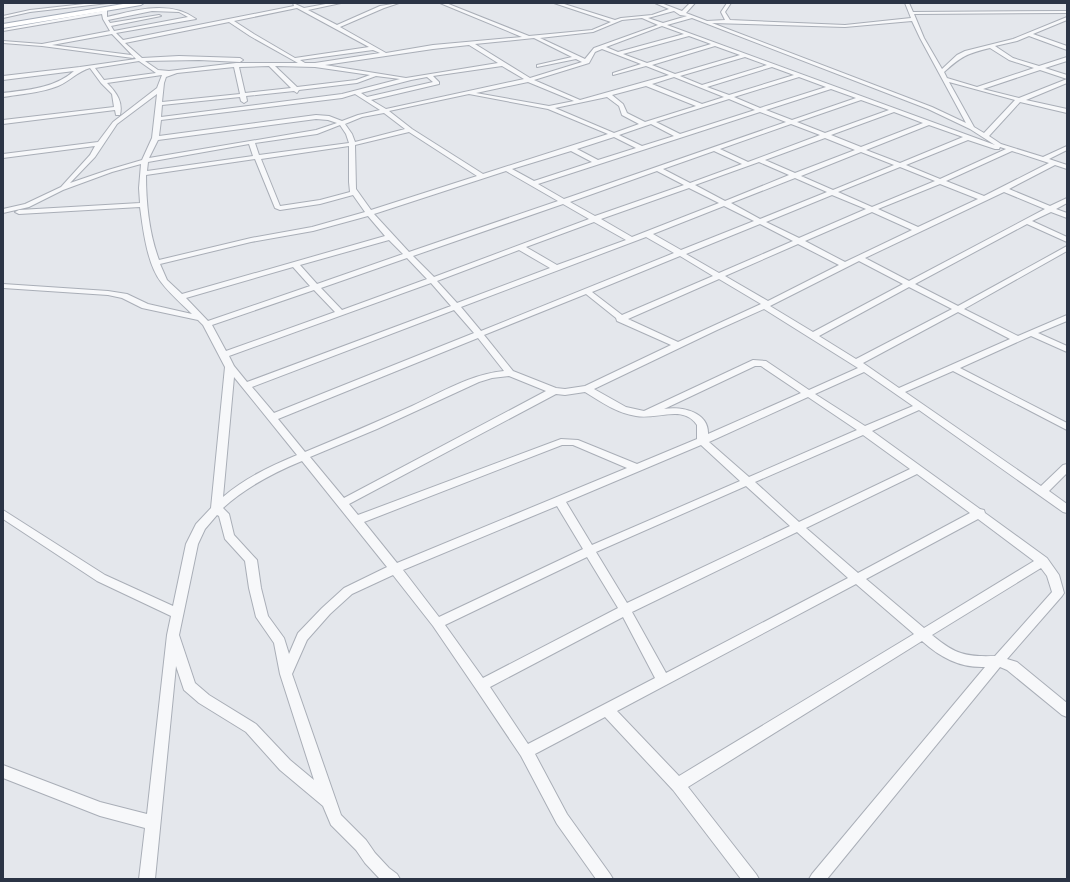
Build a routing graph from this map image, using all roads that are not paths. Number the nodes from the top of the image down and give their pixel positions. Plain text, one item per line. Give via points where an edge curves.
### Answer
1 (70, 3) edge
2 (141, 3) edge
3 (292, 3) edge
4 (339, 3) edge
5 (397, 3) edge
6 (442, 3) edge
7 (556, 3) edge
8 (657, 3) edge
9 (693, 3) edge
10 (728, 3) edge
11 (907, 3) edge
12 (45, 4) edge
13 (299, 6) junction
14 (105, 8) edge
15 (304, 10) junction
16 (672, 10) junction
17 (81, 12) junction
18 (181, 12) junction
19 (1067, 12) edge
20 (911, 13) junction
21 (682, 14) junction
22 (642, 17) junction
23 (690, 17) junction
24 (3, 18) edge
25 (192, 18) junction
26 (1067, 18) edge
27 (105, 19) junction
28 (915, 19) junction
29 (230, 20) junction
30 (614, 21) junction
31 (701, 21) junction
32 (728, 21) junction
33 (664, 24) junction
34 (3, 26) edge
35 (109, 26) junction
36 (204, 26) junction
37 (337, 27) junction
38 (3, 30) edge
39 (114, 32) junction
40 (691, 34) junction
41 (1029, 34) junction
42 (532, 37) junction
43 (3, 42) edge
44 (122, 42) junction
45 (469, 43) junction
46 (716, 44) junction
47 (42, 45) junction
48 (991, 46) junction
49 (602, 47) junction
50 (374, 48) junction
51 (1067, 48) edge
52 (619, 54) junction
53 (387, 55) junction
54 (746, 55) junction
55 (578, 57) junction
56 (138, 58) junction
57 (296, 59) junction
58 (1067, 59) edge
59 (587, 62) junction
60 (262, 64) junction
61 (270, 64) junction
62 (503, 64) junction
63 (646, 64) junction
64 (236, 65) junction
65 (305, 65) junction
66 (315, 65) junction
67 (772, 65) junction
68 (539, 66) dead end
69 (92, 67) junction
70 (1038, 68) junction
71 (80, 69) junction
72 (941, 72) junction
73 (174, 73) junction
74 (376, 74) junction
75 (615, 74) dead end
76 (675, 75) junction
77 (800, 75) junction
78 (429, 76) junction
79 (1067, 77) edge
80 (3, 78) edge
81 (411, 78) junction
82 (946, 79) junction
83 (529, 80) junction
84 (1067, 81) edge
85 (103, 82) junction
86 (647, 84) junction
87 (703, 86) junction
88 (830, 86) junction
89 (160, 89) junction
90 (294, 89) junction
91 (977, 89) junction
92 (357, 93) junction
93 (466, 93) junction
94 (243, 94) junction
95 (3, 95) edge
96 (608, 95) junction
97 (730, 97) junction
98 (366, 98) junction
99 (861, 98) junction
100 (1021, 99) junction
101 (307, 101) junction
102 (581, 102) junction
103 (159, 104) junction
104 (701, 106) junction
105 (118, 108) junction
106 (247, 108) junction
107 (549, 108) junction
108 (1065, 109) edge
109 (760, 110) junction
110 (894, 110) junction
111 (385, 111) junction
112 (157, 119) junction
113 (3, 122) edge
114 (792, 122) junction
115 (115, 123) junction
116 (341, 123) junction
117 (648, 123) junction
118 (928, 123) junction
119 (972, 128) junction
120 (410, 130) junction
121 (615, 135) junction
122 (824, 135) junction
123 (680, 136) junction
124 (985, 136) junction
125 (155, 138) junction
126 (967, 138) junction
127 (251, 142) junction
128 (100, 144) junction
129 (353, 144) junction
130 (1067, 148) edge
131 (572, 149) junction
132 (642, 149) junction
133 (716, 150) junction
134 (859, 150) junction
135 (1009, 150) junction
136 (3, 156) edge
137 (258, 157) junction
138 (1044, 159) junction
139 (760, 160) junction
140 (145, 161) junction
141 (598, 163) junction
142 (1055, 163) junction
143 (748, 164) junction
144 (897, 165) junction
145 (1067, 167) edge
146 (507, 169) junction
147 (658, 169) junction
148 (143, 173) junction
149 (796, 175) junction
150 (482, 176) junction
151 (938, 181) junction
152 (532, 184) junction
153 (688, 186) junction
154 (61, 189) junction
155 (1004, 190) junction
156 (832, 192) junction
157 (354, 193) junction
158 (983, 198) junction
159 (1067, 200) edge
160 (565, 202) junction
161 (723, 203) junction
162 (143, 205) junction
163 (1050, 209) junction
164 (873, 210) junction
165 (3, 212) edge
166 (370, 213) junction
167 (1067, 216) edge
168 (595, 219) junction
169 (760, 220) junction
170 (1026, 222) junction
171 (918, 230) junction
172 (646, 234) junction
173 (390, 237) junction
174 (630, 239) junction
175 (1067, 240) edge
176 (799, 241) junction
177 (520, 247) junction
178 (1067, 248) edge
179 (680, 254) junction
180 (408, 256) junction
181 (860, 259) junction
182 (156, 263) junction
183 (294, 264) junction
184 (845, 265) junction
185 (556, 268) junction
186 (718, 275) junction
187 (433, 280) junction
188 (909, 284) junction
189 (3, 286) edge
190 (315, 287) junction
191 (587, 292) junction
192 (181, 297) junction
193 (766, 305) junction
194 (455, 306) junction
195 (959, 309) junction
196 (340, 313) junction
197 (1067, 318) edge
198 (620, 319) junction
199 (204, 321) junction
200 (1031, 333) junction
201 (479, 335) junction
202 (812, 336) junction
203 (1017, 339) junction
204 (677, 346) junction
205 (1067, 349) edge
206 (224, 355) junction
207 (861, 365) junction
208 (230, 367) junction
209 (955, 369) junction
210 (510, 373) junction
211 (246, 386) junction
212 (587, 388) junction
213 (554, 391) junction
214 (899, 392) junction
215 (808, 393) junction
216 (920, 406) junction
217 (645, 414) junction
218 (271, 418) junction
219 (1066, 425) edge
220 (865, 431) junction
221 (702, 442) junction
222 (304, 456) junction
223 (1067, 467) edge
224 (636, 468) junction
225 (919, 469) junction
226 (748, 482) junction
227 (1042, 491) junction
228 (559, 500) junction
229 (342, 502) junction
230 (216, 509) junction
231 (1067, 509) edge
232 (980, 513) junction
233 (3, 514) edge
234 (357, 520) junction
235 (799, 528) junction
236 (589, 552) junction
237 (1043, 561) junction
238 (394, 569) junction
239 (857, 578) junction
240 (625, 610) junction
241 (178, 614) junction
242 (437, 623) junction
243 (173, 635) junction
244 (923, 636) junction
245 (998, 661) junction
246 (286, 674) junction
247 (663, 680) junction
248 (481, 685) junction
249 (607, 710) junction
250 (1067, 711) edge
251 (526, 752) junction
252 (3, 771) edge
253 (678, 785) junction
254 (328, 801) junction
255 (153, 823) junction
256 (147, 879) edge
257 (392, 879) edge
258 (605, 879) edge
259 (751, 879) edge
260 (817, 879) edge

1 - 12 street
2 - 14 main road
3 - 13 street
4 - 15 street
5 - 37 street
6 - 42 street
7 - 30 street
8 - 16 street
9 - 21 street
10 - 32 street via 723,12
11 - 20 street
13 - 15 street
13 - 29 street
14 - 17 main road
14 - 24 street via 30,11
14 - 27 street
14 - 38 street
15 - 37 street
16 - 21 street
16 - 22 street
17 - 24 street
17 - 34 main road
18 - 25 street
18 - 27 street via 151,11
18 - 35 street
19 - 20 street
20 - 28 street
21 - 23 street
22 - 30 street
22 - 33 street
23 - 31 street
23 - 33 street
25 - 36 street
25 - 39 street
26 - 41 street
27 - 35 street
28 - 32 street via 845,26
28 - 72 street via 917,28
29 - 36 street
29 - 57 street
30 - 42 street via 593,31
31 - 32 street
31 - 119 street via 902,97
33 - 40 street
33 - 49 street
35 - 39 street
36 - 44 street
37 - 50 street
39 - 44 street
39 - 47 street
40 - 46 street
40 - 52 street
41 - 48 street
41 - 51 street
42 - 45 street
42 - 55 street
43 - 47 street
44 - 56 street
45 - 53 street
45 - 62 street
46 - 54 street
46 - 63 street
47 - 56 street
48 - 70 street via 1011,59
48 - 72 street via 963,54
49 - 52 street
49 - 59 street via 592,52
50 - 53 street
50 - 57 street
52 - 63 street
53 - 66 street
54 - 67 street
54 - 76 street
55 - 59 street
55 - 68 street
56 - 60 street via 182,57 240,60
56 - 69 street
56 - 73 street via 157,72
57 - 65 street
58 - 70 street
59 - 83 street
60 - 61 street
60 - 64 street
61 - 65 street
61 - 90 street
62 - 78 street
62 - 83 street
63 - 75 street
63 - 76 street
64 - 73 street
64 - 94 street
65 - 66 street
66 - 74 street
67 - 77 street
67 - 87 street
69 - 71 street
69 - 85 street
70 - 79 street
70 - 91 street
71 - 80 street
71 - 95 street via 61,83 42,89
72 - 82 street
73 - 85 street
73 - 89 street via 164,76
74 - 81 street
74 - 90 street via 357,81
76 - 86 street
76 - 87 street
77 - 88 street
77 - 97 street
78 - 81 street
78 - 98 street via 437,83
81 - 92 street
82 - 91 street
82 - 119 street
83 - 93 street
83 - 102 street
84 - 100 street
85 - 105 street via 115,94
86 - 96 street
86 - 104 street
87 - 97 street
88 - 99 street
88 - 109 street
89 - 103 street
89 - 115 street
90 - 94 street
90 - 101 street
91 - 100 street
92 - 98 street
92 - 101 street
93 - 107 street
93 - 111 street
94 - 103 street
94 - 106 street
96 - 102 street
96 - 117 street via 621,104 624,114
97 - 104 street
97 - 109 street
98 - 111 street
99 - 110 street
99 - 114 street
100 - 108 street
100 - 124 street via 1012,105
101 - 106 street
102 - 107 street
103 - 112 street
104 - 117 street
105 - 113 street
105 - 115 street
106 - 112 street
107 - 121 street
109 - 114 street
109 - 123 street
110 - 118 street
110 - 122 street
111 - 116 street
111 - 120 street
112 - 125 street
114 - 122 street
114 - 133 street
115 - 128 street
116 - 125 street via 330,116 316,117
116 - 127 street via 316,132
116 - 129 street via 347,128
117 - 121 street
117 - 123 street
118 - 126 street
118 - 134 street
119 - 124 street
120 - 129 street
120 - 150 street
121 - 131 street
121 - 132 street
122 - 134 street
122 - 139 street
123 - 132 street
124 - 135 street
125 - 140 street
126 - 135 street
126 - 144 street
127 - 137 street
127 - 140 street
128 - 136 street
128 - 154 street via 93,156
129 - 137 street
129 - 157 street
130 - 138 street
131 - 141 street
131 - 146 street
132 - 141 street
133 - 143 street
133 - 147 street
134 - 144 street
134 - 149 street
135 - 138 street
135 - 151 street
137 - 148 street
137 - 157 street via 280,208 312,204
138 - 142 street
139 - 143 street
139 - 149 street
140 - 148 street
140 - 154 street
141 - 152 street
142 - 145 street
142 - 155 street
143 - 153 street
144 - 151 street
144 - 156 street
146 - 150 street
146 - 152 street
147 - 153 street
147 - 160 street
148 - 162 street
149 - 156 street
149 - 161 street
150 - 166 street
151 - 158 street
151 - 164 street
152 - 160 street
153 - 161 street
153 - 168 street
154 - 165 street via 28,206
155 - 158 street
155 - 163 street
156 - 164 street
156 - 169 street
157 - 166 street
158 - 171 street
159 - 163 street
160 - 168 street
160 - 180 street
161 - 169 street
161 - 172 street
162 - 165 street
162 - 182 street
163 - 167 street
163 - 170 street
164 - 171 street
164 - 176 street
166 - 173 street
166 - 182 street via 313,229 252,240
168 - 174 street
168 - 177 street
169 - 176 street
169 - 179 street
170 - 175 street
170 - 188 street
171 - 181 street
172 - 174 street
172 - 179 street
173 - 180 street
173 - 183 street
174 - 185 street
176 - 184 street
176 - 186 street
177 - 185 street
177 - 187 street
178 - 195 street
179 - 186 street
179 - 191 street
180 - 187 street
180 - 190 street
181 - 184 street
181 - 188 street
182 - 192 street via 164,281
183 - 190 street
183 - 192 street
184 - 193 street
185 - 194 street
186 - 193 street
186 - 198 street
187 - 194 street
187 - 196 street
188 - 195 street
188 - 202 street
189 - 199 street via 108,293 124,296 145,306
190 - 196 street
190 - 199 street
191 - 198 street
191 - 201 street
192 - 199 street
193 - 202 street
193 - 204 street
194 - 201 street
194 - 211 street
195 - 203 street
195 - 207 street
196 - 206 street
197 - 200 street
198 - 204 street
199 - 206 street
200 - 203 street
200 - 205 street
201 - 210 street
201 - 218 street
202 - 207 street
203 - 209 street
204 - 212 street
206 - 208 street
207 - 214 street
207 - 215 street
208 - 211 street
208 - 230 street
209 - 214 street
209 - 219 street
210 - 213 street
210 - 222 street via 476,380
211 - 218 street
212 - 213 street
212 - 217 street via 620,407
213 - 229 street
214 - 216 street
215 - 217 street via 766,364 756,362
215 - 220 street
215 - 221 street
216 - 220 street
216 - 227 street
217 - 221 street via 674,409 688,413 702,423
218 - 222 street
220 - 225 street
220 - 226 street
221 - 224 street
221 - 226 street
222 - 229 street
222 - 230 street via 252,481
223 - 227 street
224 - 228 street
224 - 234 street via 574,442 561,442
225 - 232 street
225 - 235 street
226 - 235 street
226 - 236 street
227 - 231 street
228 - 236 street
228 - 238 street
229 - 234 street
230 - 241 street via 200,527 192,544
230 - 246 street via 224,514 229,536 251,560 254,588 262,617 280,642
232 - 237 street
232 - 239 street
233 - 241 street via 101,578
234 - 238 street
235 - 239 street
235 - 240 street
236 - 240 street
236 - 242 street
237 - 244 street
237 - 245 street via 1053,575 1058,593
238 - 242 street
238 - 246 street via 348,591 326,611 302,637
239 - 244 street
239 - 247 street
240 - 247 street
240 - 248 street
241 - 243 street
242 - 248 street
243 - 254 street via 189,686 204,699 251,728 285,765
243 - 255 street
244 - 245 street via 961,660
244 - 253 street
245 - 250 street via 1012,666
245 - 260 street
246 - 254 street
247 - 249 street
248 - 251 street
249 - 251 street
249 - 253 street
251 - 258 street via 562,819
252 - 255 street via 100,809
253 - 259 street
254 - 257 street via 336,820
255 - 256 street

